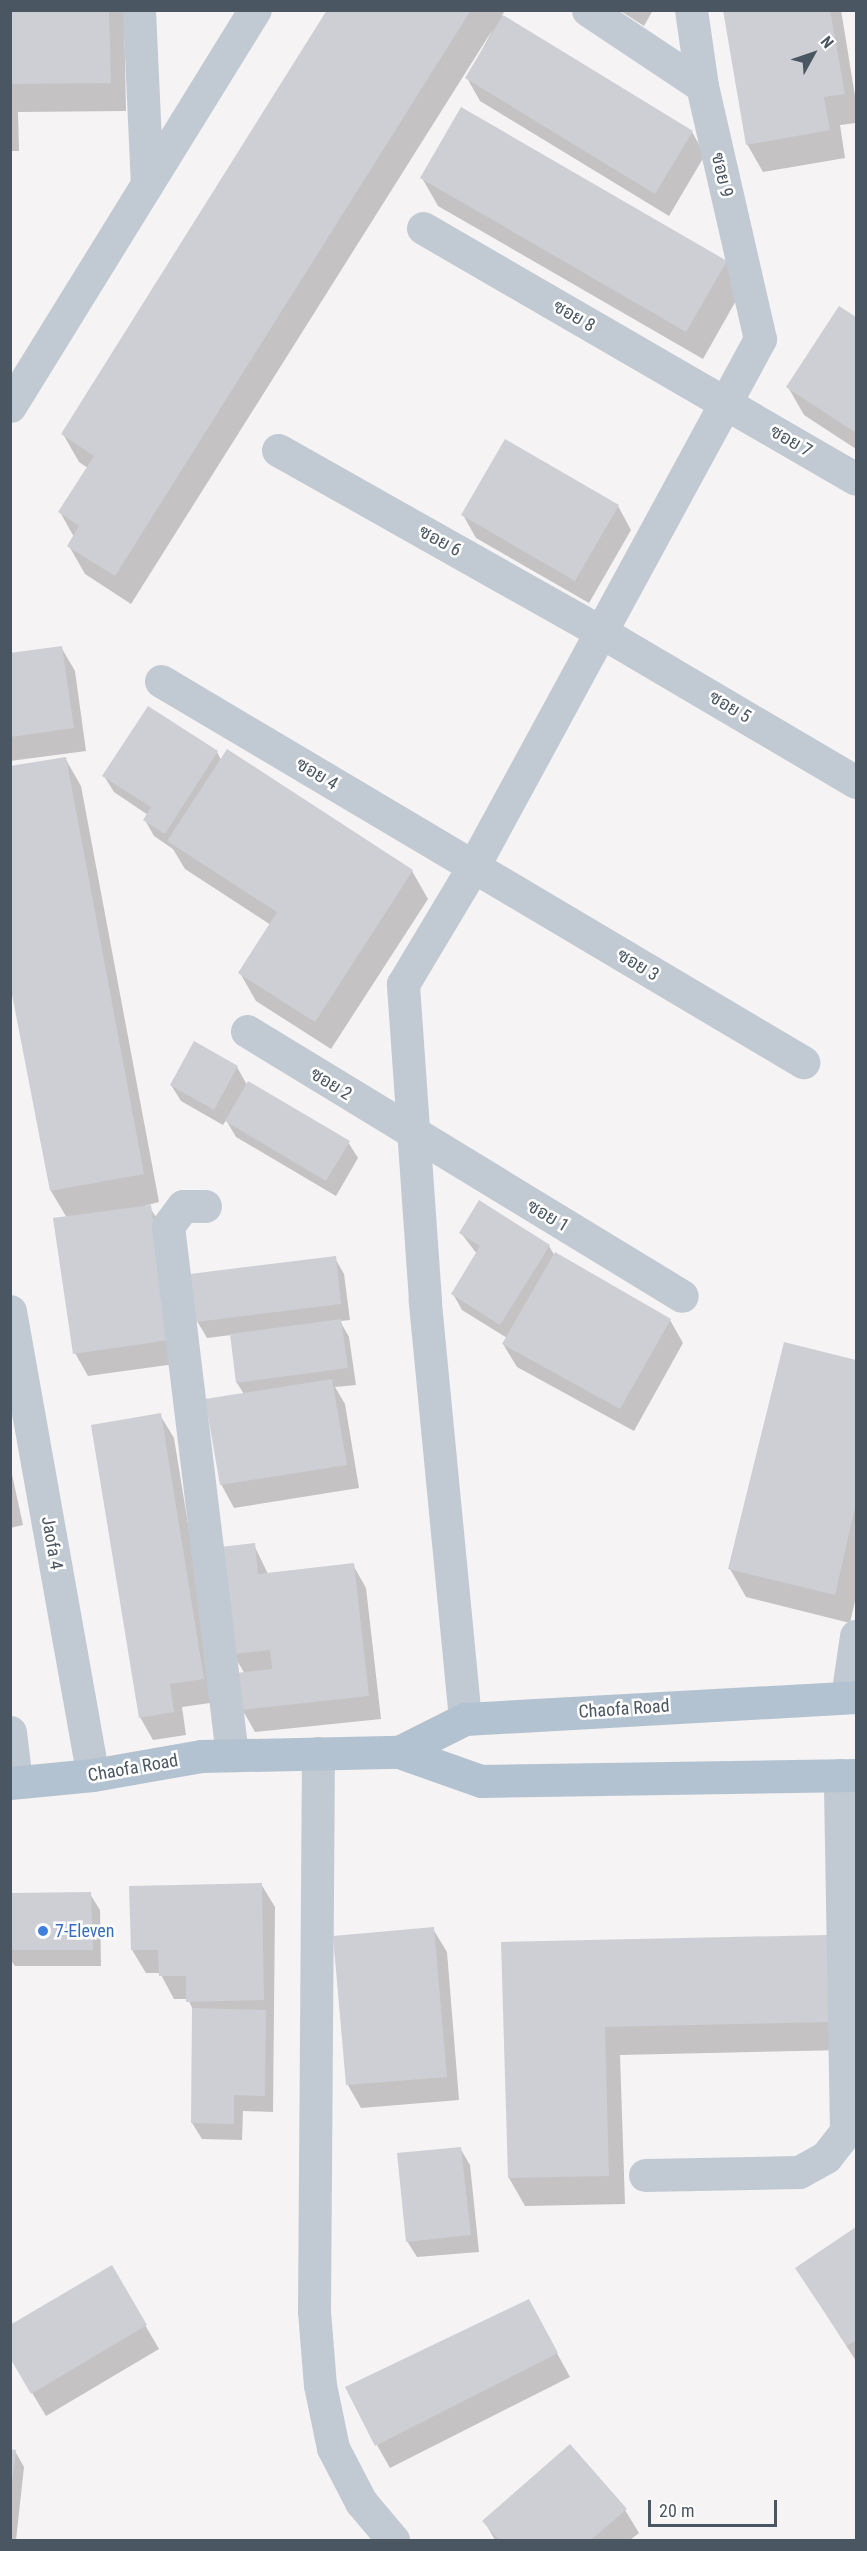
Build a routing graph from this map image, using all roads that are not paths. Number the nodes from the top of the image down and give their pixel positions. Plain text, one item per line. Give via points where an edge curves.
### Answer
1 (139, 10) edge
2 (255, 10) edge
3 (588, 10) edge
4 (691, 10) edge
5 (702, 86) junction
6 (147, 184) junction
7 (423, 228) dead end
8 (725, 404) junction
9 (10, 406) edge
10 (278, 450) dead end
11 (856, 478) edge
12 (603, 633) junction
13 (161, 681) dead end
14 (856, 782) edge
15 (473, 867) junction
16 (247, 1031) dead end
17 (803, 1062) dead end
18 (414, 1137) junction
19 (206, 1206) dead end
20 (682, 1296) dead end
21 (10, 1311) edge
22 (856, 1636) edge
23 (852, 1697) edge
24 (465, 1719) junction
25 (10, 1732) edge
26 (399, 1752) junction
27 (318, 1753) junction
28 (232, 1755) junction
29 (848, 1775) edge
30 (93, 1776) junction
31 (14, 1782) edge
32 (849, 1857) edge
33 (851, 2101) edge
34 (645, 2175) dead end
35 (393, 2541) edge

1 - 6 street
2 - 6 street
3 - 5 street
4 - 5 street, ซอย 9
5 - 8 street, ซอย 9 via 760,339
6 - 9 street
7 - 8 street, ซอย 8
8 - 11 street, ซอย 7
8 - 12 street
10 - 12 street, ซอย 6
12 - 14 street, ซอย 5
12 - 15 street
13 - 15 street, ซอย 4
15 - 17 street, ซอย 3
15 - 18 street via 403,984
16 - 18 street, ซอย 2
18 - 20 street, ซอย 1
18 - 24 street via 425,1300
19 - 28 street via 183,1206 168,1226
21 - 30 street, Jaofa 4
22 - 23 street
23 - 24 main road, Chaofa Road
24 - 26 main road, Chaofa Road
25 - 31 street
26 - 27 main road, Chaofa Road
26 - 29 main road, Chaofa Road via 481,1781
27 - 28 main road, Chaofa Road
27 - 35 street via 314,2311 320,2385 333,2448 361,2502
28 - 30 main road, Chaofa Road via 201,1756
29 - 32 street
30 - 31 main road, Chaofa Road
32 - 33 street
33 - 34 street via 846,2131 826,2157 799,2172

